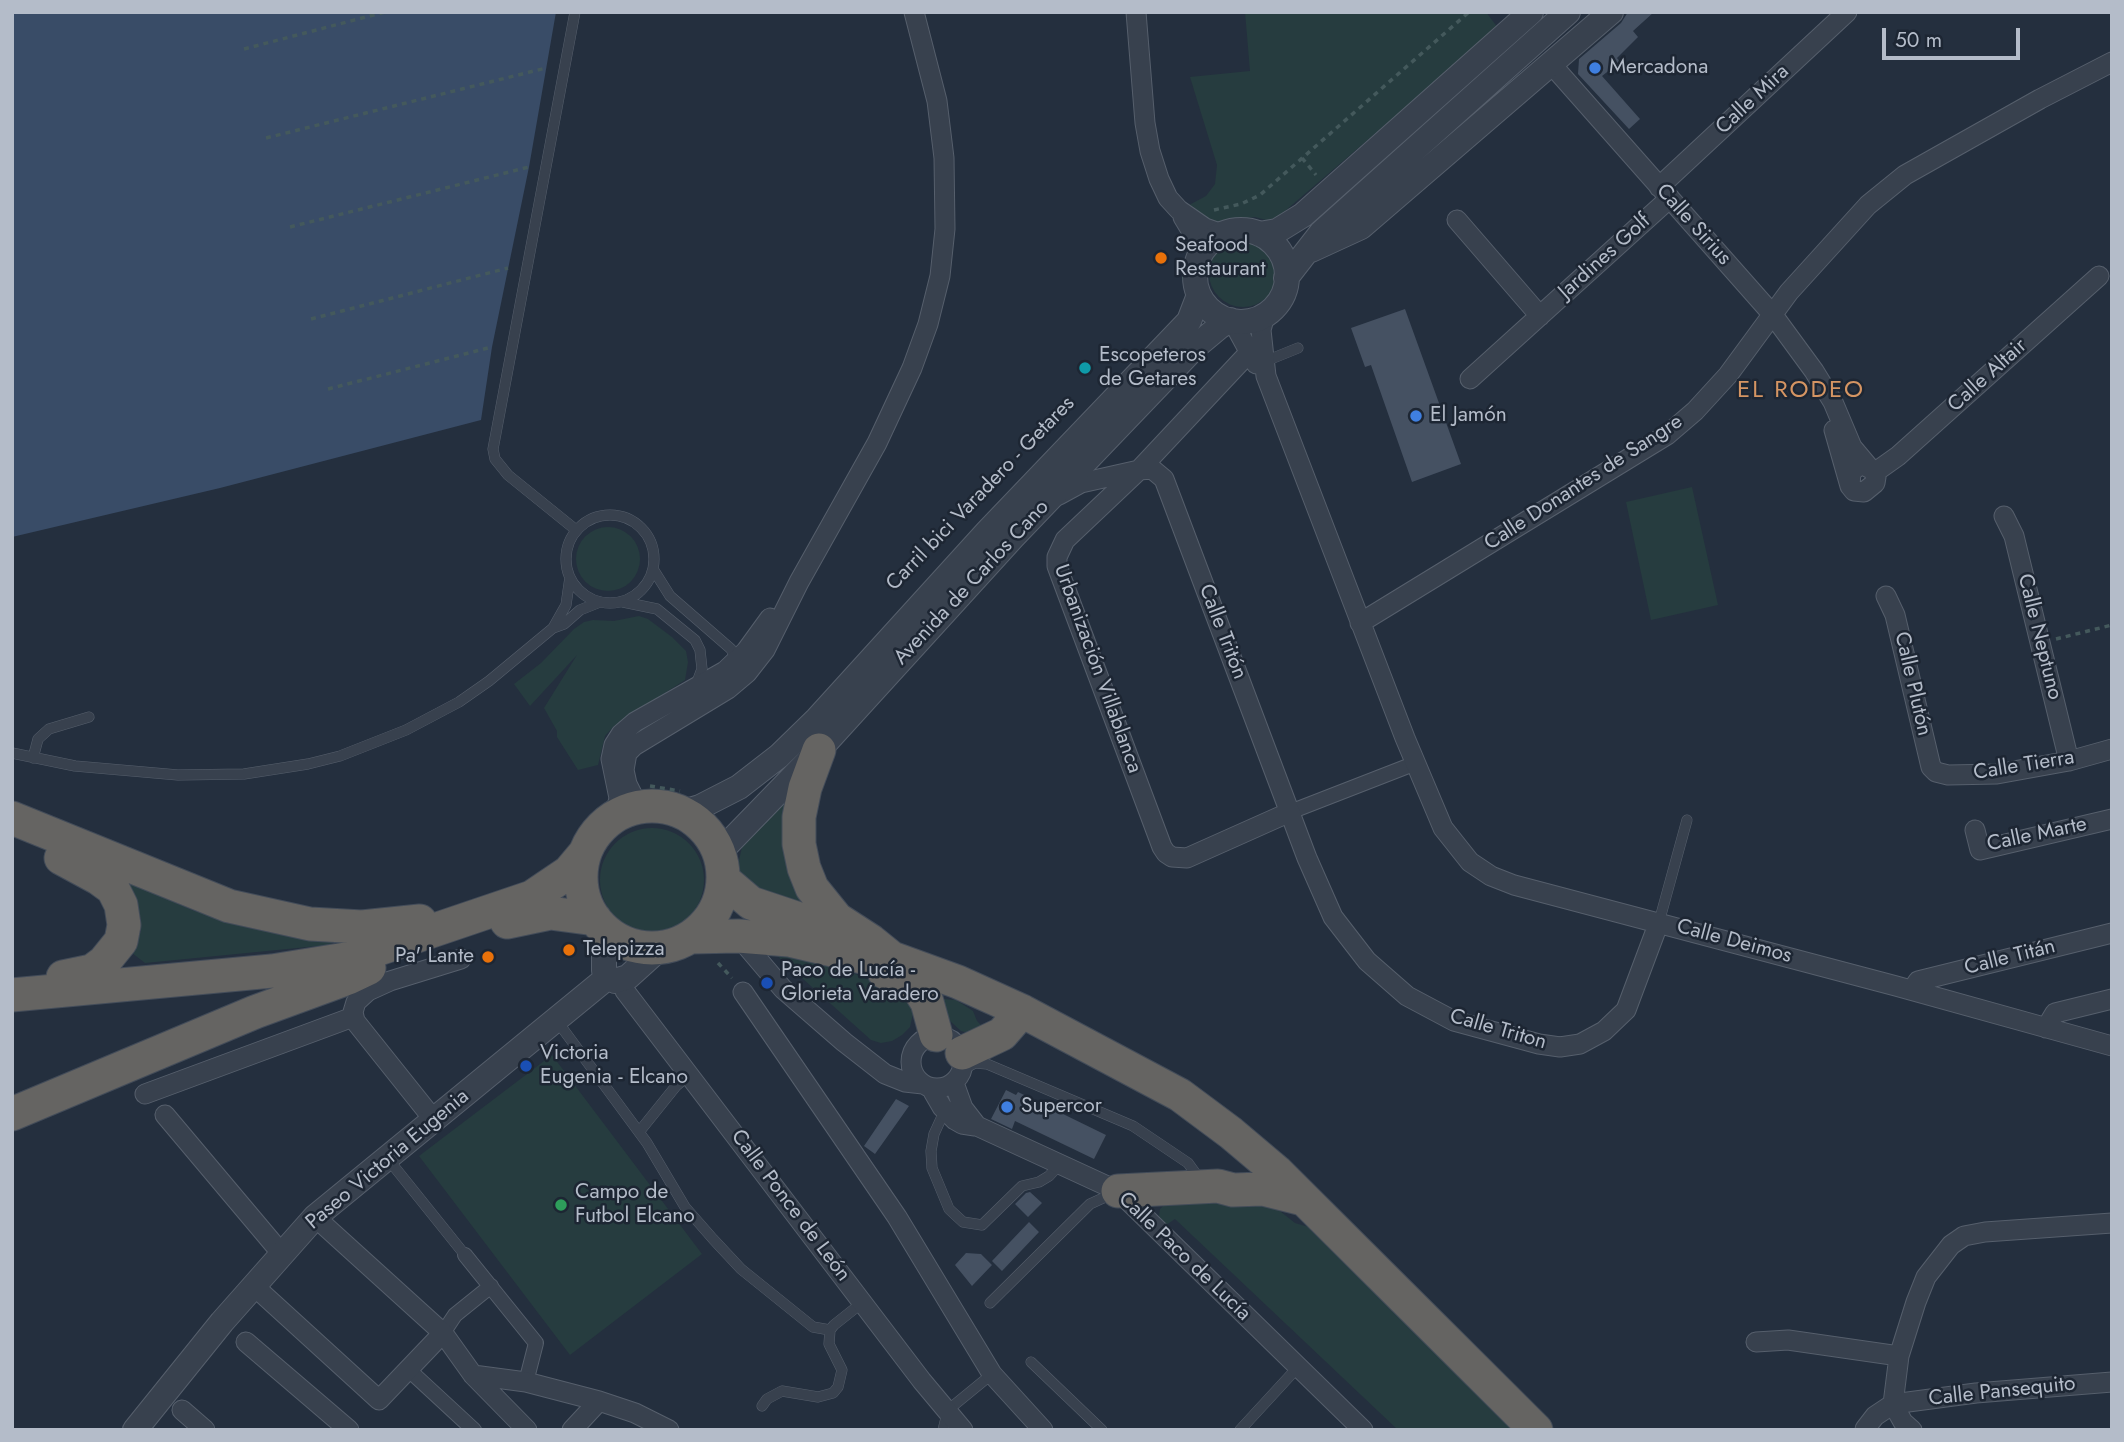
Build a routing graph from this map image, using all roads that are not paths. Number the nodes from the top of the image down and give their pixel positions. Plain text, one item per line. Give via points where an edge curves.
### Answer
1 (575, 12) edge
2 (914, 12) edge
3 (1136, 12) edge
4 (1531, 12) edge
5 (1568, 12) edge
6 (1611, 12) edge
7 (1847, 12) edge
8 (2112, 62) edge
9 (1552, 65) junction
10 (1665, 193) junction
11 (1457, 220) dead end
12 (1259, 234) junction
13 (1196, 235) junction
14 (1307, 251) junction
15 (2099, 276) dead end
16 (1286, 278) junction
17 (1192, 291) junction
18 (1265, 315) junction
19 (1773, 315) junction
20 (1540, 316) junction
21 (1232, 321) junction
22 (1298, 348) dead end
23 (1261, 359) junction
24 (1470, 379) dead end
25 (1826, 391) junction
26 (1871, 469) junction
27 (1139, 470) junction
28 (1048, 501) junction
29 (2004, 516) dead end
30 (576, 530) junction
31 (653, 569) junction
32 (570, 577) junction
33 (799, 582) junction
34 (1886, 596) dead end
35 (623, 601) junction
36 (600, 602) junction
37 (1360, 623) junction
38 (554, 628) junction
39 (737, 659) junction
40 (691, 691) junction
41 (89, 717) dead end
42 (634, 746) junction
43 (2112, 749) edge
44 (819, 750) junction
45 (12, 753) edge
46 (33, 758) junction
47 (2069, 761) junction
48 (1416, 763) junction
49 (1936, 772) joint
50 (683, 802) junction
51 (629, 804) junction
52 (1290, 812) junction
53 (12, 818) edge
54 (2112, 819) edge
55 (1688, 820) dead end
56 (1975, 830) dead end
57 (12, 842) edge
58 (585, 853) junction
59 (722, 867) junction
60 (502, 909) junction
61 (1659, 922) junction
62 (601, 926) junction
63 (2112, 933) edge
64 (738, 936) junction
65 (692, 937) junction
66 (659, 949) junction
67 (876, 952) junction
68 (461, 959) dead end
69 (384, 961) junction
70 (614, 979) junction
71 (12, 984) edge
72 (1913, 990) junction
73 (743, 992) dead end
74 (12, 995) edge
75 (2112, 999) edge
76 (12, 1003) edge
77 (1021, 1011) junction
78 (353, 1017) junction
79 (557, 1020) junction
80 (2046, 1028) junction
81 (2112, 1046) edge
82 (954, 1060) junction
83 (689, 1075) junction
84 (927, 1086) junction
85 (145, 1094) dead end
86 (945, 1110) junction
87 (12, 1114) edge
88 (164, 1115) dead end
89 (434, 1120) junction
90 (977, 1126) junction
91 (639, 1132) junction
92 (1231, 1133) junction
93 (387, 1158) junction
94 (1060, 1164) junction
95 (1211, 1187) junction
96 (1118, 1191) junction
97 (1306, 1199) junction
98 (1150, 1204) junction
99 (315, 1217) junction
100 (2112, 1223) edge
101 (282, 1254) junction
102 (465, 1255) joint
103 (254, 1286) junction
104 (491, 1286) junction
105 (863, 1302) junction
106 (990, 1303) dead end
107 (830, 1330) junction
108 (443, 1334) junction
109 (246, 1342) dead end
110 (1756, 1342) dead end
111 (1899, 1356) junction
112 (1031, 1362) dead end
113 (1298, 1367) junction
114 (408, 1369) junction
115 (992, 1374) junction
116 (473, 1375) junction
117 (526, 1382) junction
118 (2112, 1382) edge
119 (599, 1401) junction
120 (1893, 1404) junction
121 (762, 1406) dead end
122 (182, 1410) dead end
123 (948, 1410) junction
124 (135, 1430) edge
125 (205, 1430) edge
126 (349, 1430) edge
127 (474, 1430) edge
128 (527, 1430) edge
129 (572, 1430) edge
130 (669, 1430) edge
131 (943, 1430) edge
132 (963, 1430) edge
133 (1043, 1430) edge
134 (1101, 1430) edge
135 (1240, 1430) edge
136 (1363, 1430) edge
137 (1536, 1430) edge
138 (1863, 1430) edge
139 (1912, 1430) edge

1 - 30 lane via 493,449 508,475
2 - 33 street via 937,101 944,158 940,276 924,335 883,431
3 - 13 street via 1150,151 1168,198
4 - 12 street via 1303,215 1277,231
5 - 14 street via 1346,210
6 - 9 street
7 - 10 street, Calle Mira
8 - 19 street, Calle Donantes de Sangre via 1905,175 1868,205
9 - 10 street, Calle Sirius
9 - 14 street via 1361,227
10 - 19 street, Calle Sirius
10 - 20 street, Jardines Golf
11 - 20 street, Jardines Golf
12 - 13 street via 1237,230 1208,244
12 - 16 street via 1276,247
13 - 17 street
14 - 16 street
15 - 26 street, Calle Altair via 1898,456
16 - 18 street via 1280,299
17 - 21 street via 1213,313
17 - 50 street, Avenida de Carlos Cano via 1189,321 987,531 817,719 739,787 700,807
18 - 21 street
18 - 23 street
19 - 25 street, Calle Sirius
19 - 37 street, Calle Donantes de Sangre via 1728,374 1667,435
20 - 24 street, Jardines Golf
21 - 23 street, Calle Deimos
21 - 28 street, Avenida de Carlos Cano via 1195,347
22 - 23 lane
23 - 27 street, Urbanización Villablanca
23 - 37 street, Calle Deimos
25 - 26 street, Calle Sirius via 1844,434
25 - 26 street, Calle Sirius via 1850,486 1859,492 1871,489 1875,484
27 - 28 street via 1081,483
27 - 52 street, Calle Tritón via 1152,469 1164,479
27 - 52 street, Urbanización Villablanca via 1065,540 1056,557 1162,847 1172,857 1187,858
28 - 44 street, Avenida de Carlos Cano
29 - 47 street, Calle Neptuno via 2014,536
30 - 31 lane via 604,514 635,521 654,547
30 - 32 lane via 567,548
31 - 35 lane via 642,589
31 - 39 lane via 679,605
32 - 36 lane via 582,593
32 - 38 lane via 566,605
33 - 39 street
33 - 42 street via 765,650 747,673 711,701
34 - 49 street, Calle Plutón
35 - 36 lane
35 - 40 lane via 657,609 695,640 702,668
36 - 38 lane
37 - 48 street, Calle Deimos
38 - 46 lane via 459,702 406,730 340,756 271,771 214,776 132,773
39 - 40 street
39 - 42 lane via 722,681 647,726
40 - 51 street via 635,722 614,745 612,772 619,798
41 - 46 lane via 49,729 38,739
42 - 51 street via 624,761
43 - 47 street, Calle Tierra
44 - 59 street, Avenida de Carlos Cano
44 - 67 highway via 799,817 804,868 824,905
45 - 46 lane
47 - 49 street, Calle Tierra via 1997,774
48 - 52 street
48 - 61 street, Calle Deimos via 1443,828 1470,862 1491,876
50 - 51 highway via 670,808
50 - 59 highway via 705,829
51 - 58 highway via 602,826
52 - 61 street, Calle Triton via 1333,917 1367,961 1407,996 1454,1021 1539,1044 1580,1044 1604,1031 1626,1010
53 - 60 highway via 229,906 310,925 400,925
54 - 56 street, Calle Marte via 1980,850
55 - 61 lane
57 - 71 highway via 64,859 98,877 113,889 124,925 112,955 92,971
58 - 60 highway via 554,884
58 - 62 highway via 581,881 588,907
59 - 65 highway via 721,897 715,912
59 - 67 highway via 751,903
60 - 74 highway via 352,958 272,971
61 - 72 street, Calle Deimos
62 - 66 highway via 632,946
62 - 69 highway via 559,914 533,915
62 - 70 street via 604,971
63 - 72 street, Calle Titán via 1918,981
64 - 65 highway
64 - 67 highway
64 - 84 street via 783,989 844,1042 886,1074
65 - 66 highway
66 - 70 street, Paseo Victoria Eugenia
67 - 77 highway
67 - 82 highway via 874,968 918,988
68 - 78 street via 368,991 356,1002
69 - 76 highway via 265,979
69 - 87 highway
70 - 79 street, Paseo Victoria Eugenia
70 - 83 street, Calle Ponce de León
72 - 80 street, Calle Deimos
73 - 115 street via 897,1217
75 - 80 street via 2056,1013
77 - 82 highway via 1002,1034
77 - 92 highway via 1180,1095
78 - 85 street
78 - 89 street
79 - 89 street, Paseo Victoria Eugenia
79 - 91 lane
80 - 81 street, Calle Deimos
82 - 84 street via 947,1086
82 - 84 street, Calle Paco de Lucía via 921,1041 912,1054 913,1071
82 - 90 street via 963,1108
82 - 95 lane via 988,1064 1133,1126 1188,1163
83 - 91 lane
83 - 105 street, Calle Ponce de León
84 - 86 street, Calle Paco de Lucía
86 - 90 street, Calle Paco de Lucía via 962,1124
86 - 94 lane via 934,1134 932,1168 949,1209 963,1222 982,1225 1023,1186 1039,1182
88 - 101 street
89 - 93 street, Paseo Victoria Eugenia
90 - 94 street, Calle Paco de Lucía
91 - 107 lane via 685,1207 741,1269 813,1327
92 - 95 highway via 1242,1157 1238,1170
92 - 97 highway
93 - 99 street, Paseo Victoria Eugenia
93 - 102 lane
94 - 96 street, Calle Paco de Lucía
95 - 97 highway via 1263,1189
95 - 98 highway
96 - 98 highway
96 - 106 lane via 1090,1204
97 - 137 highway
98 - 113 street, Calle Paco de Lucía
99 - 101 street, Paseo Victoria Eugenia
99 - 108 street
100 - 111 street via 1964,1236 1926,1277
101 - 103 street, Paseo Victoria Eugenia
102 - 104 street
103 - 114 street via 380,1399
103 - 124 street, Paseo Victoria Eugenia
104 - 108 street via 455,1315
104 - 117 street via 536,1343
105 - 107 lane
105 - 123 street, Calle Ponce de León
107 - 121 lane via 830,1344 842,1370 838,1387 818,1397 782,1391
108 - 114 street
108 - 116 street
109 - 126 street
110 - 111 street via 1788,1339
111 - 120 street
112 - 134 lane
113 - 135 lane
113 - 136 street, Calle Paco de Lucía
114 - 127 street
115 - 123 lane
115 - 133 street
116 - 117 street
116 - 128 street
117 - 119 street
118 - 120 street, Calle Pansequito
119 - 129 street
119 - 130 street
120 - 138 street
120 - 139 street
122 - 125 street
123 - 131 lane
123 - 132 street, Calle Ponce de León

